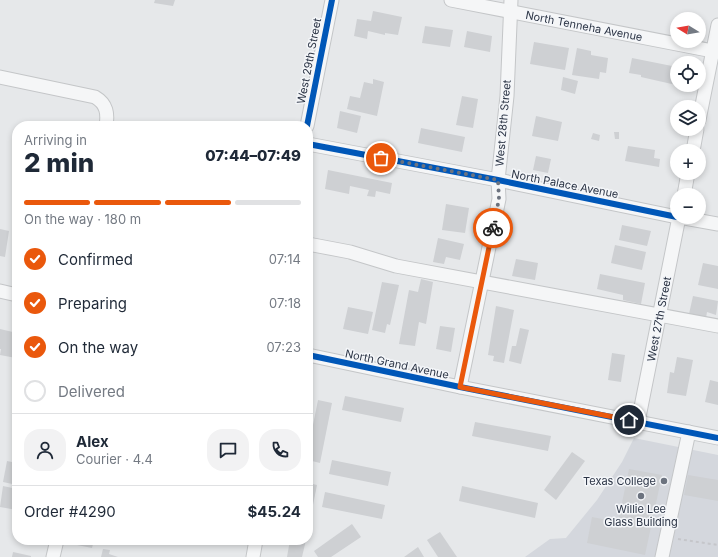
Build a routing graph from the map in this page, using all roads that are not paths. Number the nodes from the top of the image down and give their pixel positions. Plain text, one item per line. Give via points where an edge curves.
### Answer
1 (332, 0) edge
2 (451, 0) edge
3 (511, 6) edge
4 (718, 26) edge
5 (716, 51) edge
6 (0, 77) edge
7 (704, 100) edge
8 (106, 121) edge
9 (308, 121) edge
10 (313, 145) edge
11 (498, 180) junction
12 (670, 215) edge
13 (706, 222) edge
14 (678, 224) edge
15 (718, 224) edge
16 (313, 245) edge
17 (482, 282) junction
18 (0, 291) edge
19 (12, 294) edge
20 (660, 315) junction
21 (718, 326) edge
22 (313, 356) edge
23 (460, 387) junction
24 (638, 422) junction
25 (689, 432) junction
26 (718, 438) edge
27 (56, 545) edge
28 (255, 545) edge
29 (53, 557) edge
30 (253, 557) edge
31 (662, 557) edge

1 - 9 street, West 29th Street
2 - 3 street, North Tenneha Avenue
3 - 5 street, North Tenneha Avenue
3 - 11 street, West 28th Street via 507,96
4 - 5 street
5 - 7 street
6 - 8 street via 91,96 102,101 106,110
10 - 11 street, North Palace Avenue
11 - 12 street, North Palace Avenue
11 - 17 street, West 28th Street via 499,199
13 - 15 street, North Palace Avenue
14 - 20 street, West 27th Street
16 - 17 street via 350,252 396,266
17 - 20 street
17 - 23 street, West 28th Street
18 - 19 street
20 - 21 street
20 - 24 street, West 27th Street
22 - 23 street, North Grand Avenue
23 - 24 street, North Grand Avenue
24 - 25 street, North Grand Avenue
25 - 26 street, North Grand Avenue
25 - 31 street
27 - 29 street
28 - 30 street

